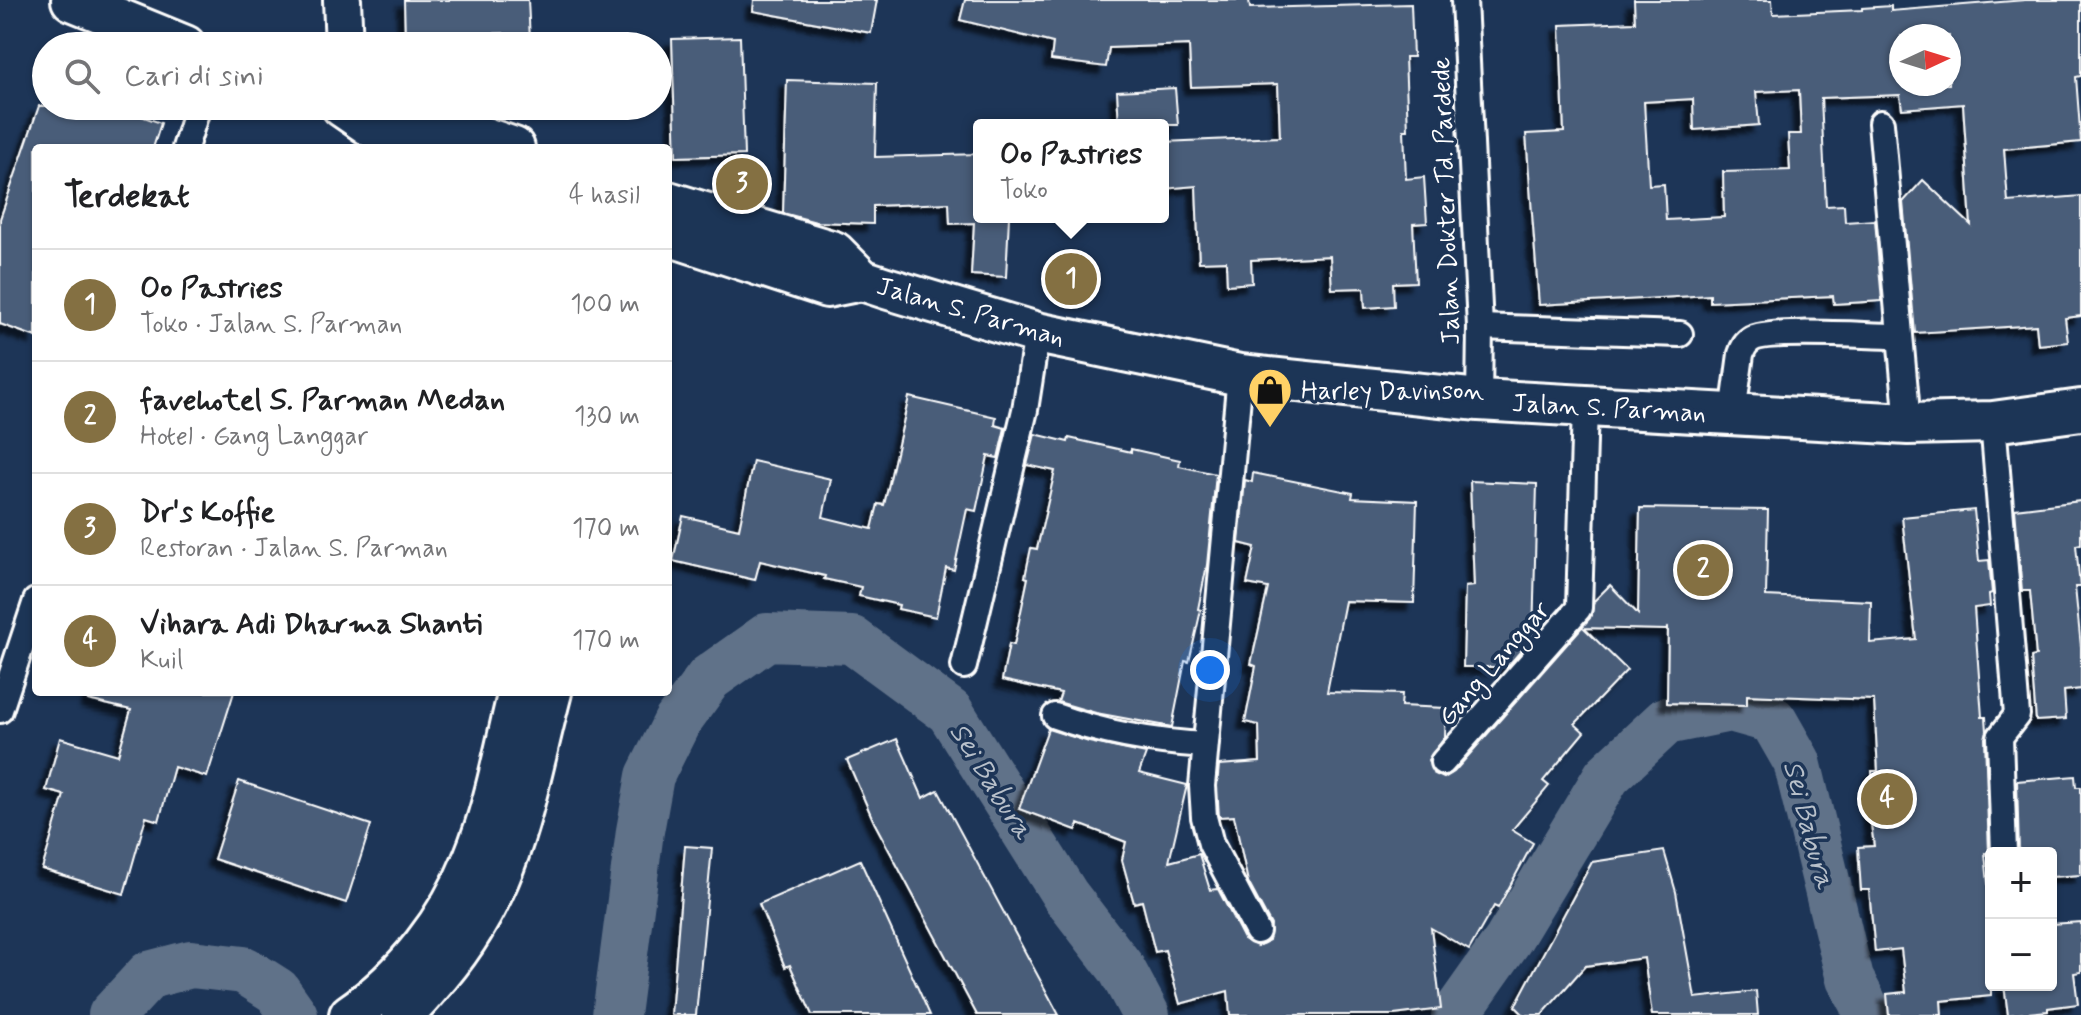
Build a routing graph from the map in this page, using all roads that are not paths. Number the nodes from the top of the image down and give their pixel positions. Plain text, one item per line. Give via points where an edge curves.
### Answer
1 (72, 0) edge
2 (342, 0) edge
3 (1464, 0) edge
4 (151, 32) edge
5 (343, 32) edge
6 (194, 120) edge
7 (364, 120) edge
8 (433, 120) edge
9 (1881, 123) dead end
10 (186, 144) edge
11 (408, 144) edge
12 (502, 144) edge
13 (672, 203) edge
14 (672, 236) edge
15 (862, 280) junction
16 (1480, 327) junction
17 (1037, 333) junction
18 (1680, 334) dead end
19 (1899, 336) junction
20 (1240, 375) junction
21 (1479, 400) junction
22 (1585, 406) junction
23 (2081, 410) edge
24 (1733, 414) junction
25 (1993, 422) junction
26 (1908, 424) junction
27 (32, 610) edge
28 (7, 663) edge
29 (964, 666) dead end
30 (518, 696) edge
31 (550, 696) edge
32 (0, 710) edge
33 (1055, 716) dead end
34 (1205, 745) junction
35 (1443, 762) dead end
36 (2004, 847) edge
37 (1257, 931) dead end
38 (356, 1011) edge
39 (403, 1015) edge

1 - 4 main road
2 - 5 street
3 - 16 street, Jalan Dokter Td. Pardede
6 - 10 street
7 - 11 main road
8 - 12 main road
9 - 19 street
13 - 15 main road, Jalan S. Parman via 834,252
14 - 15 main road, Jalan S. Parman via 827,287
15 - 17 main road, Jalan S. Parman
16 - 18 street
16 - 21 street, Jalan Dokter Td. Pardede
17 - 20 main road, Jalan S. Parman
17 - 29 street via 1025,410
19 - 24 street via 1752,339 1741,354
19 - 26 street
20 - 21 main road, Jalan S. Parman
20 - 34 street
21 - 22 main road, Jalan S. Parman
22 - 24 main road, Jalan S. Parman
22 - 35 street, Gang Langgar via 1579,608
23 - 25 main road, Jalan S. Parman
24 - 26 main road, Jalan S. Parman
25 - 26 main road, Jalan S. Parman
25 - 36 street via 2017,714 2000,737
27 - 28 street
28 - 32 street
30 - 38 main road via 490,811 455,898 417,954
31 - 39 main road via 517,829 490,901 454,956
33 - 34 street via 1126,737
34 - 37 street via 1202,786 1211,844

